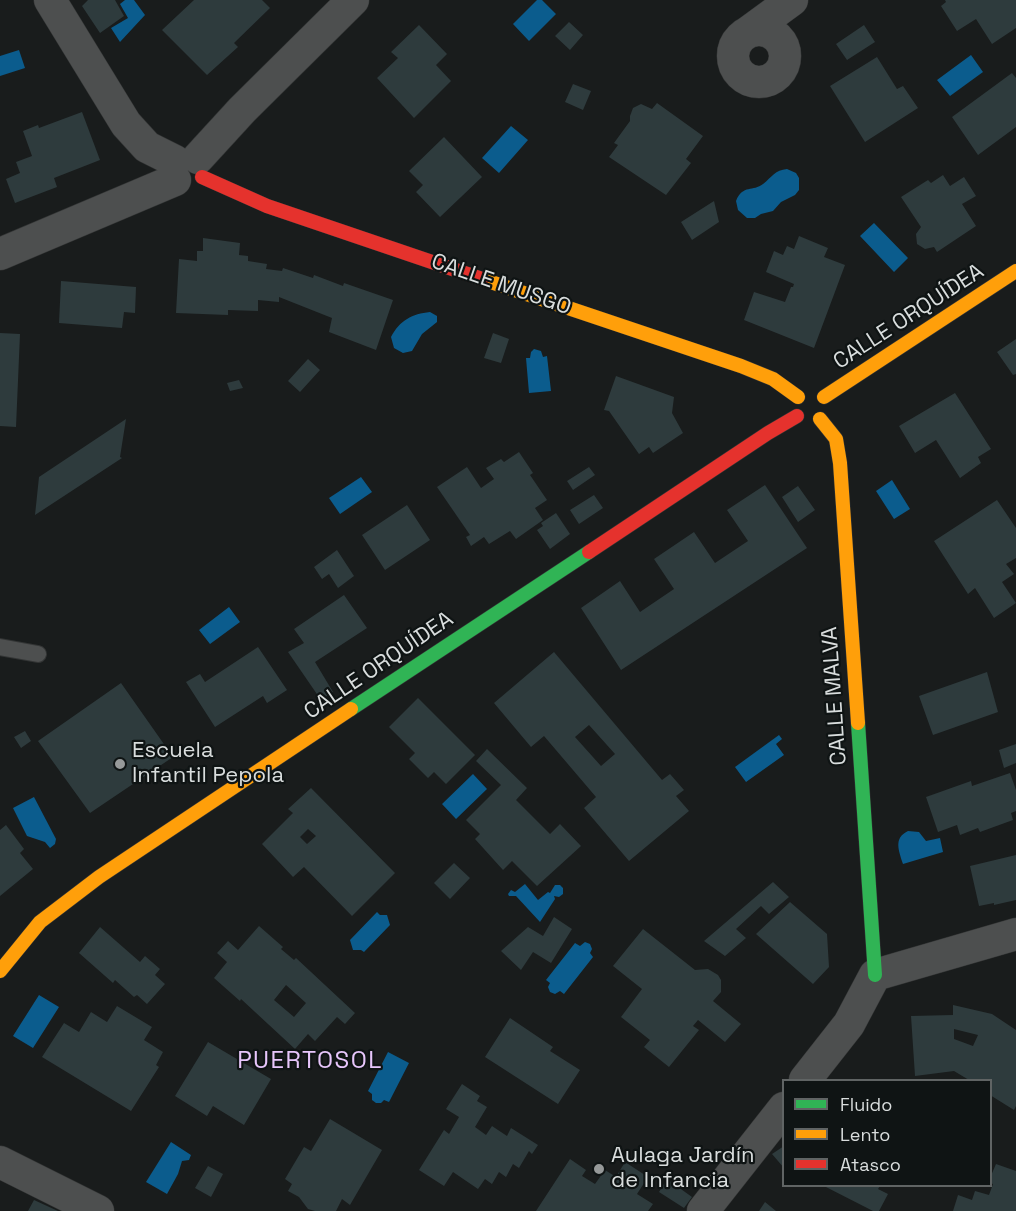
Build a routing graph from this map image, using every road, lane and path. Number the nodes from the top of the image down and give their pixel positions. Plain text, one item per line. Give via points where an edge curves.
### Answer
1 (50, 0) edge
2 (353, 0) edge
3 (792, 0) edge
4 (747, 33) dead end
5 (188, 169) junction
6 (0, 254) edge
7 (1016, 272) edge
8 (798, 396) junction
9 (824, 397) junction
10 (797, 416) junction
11 (820, 419) junction
12 (0, 647) edge
13 (38, 654) dead end
14 (1016, 934) edge
15 (0, 971) edge
16 (875, 975) junction
17 (806, 1079) edge
18 (782, 1109) edge
19 (0, 1162) edge
20 (98, 1211) edge
21 (703, 1211) edge

1 - 5 street, CALLE MUSGO via 126,124 147,147
2 - 5 street
3 - 4 street
5 - 6 street
5 - 8 street, CALLE MUSGO via 267,206 741,366 773,379
7 - 9 street, CALLE ORQUÍDEA
8 - 9 street via 809,390
8 - 10 street
9 - 11 street via 826,413
10 - 11 street via 812,423
10 - 15 street, CALLE ORQUÍDEA via 99,877 40,922
11 - 16 street, CALLE MALVA via 836,439 840,463
12 - 13 lane
14 - 16 street
16 - 17 street via 849,1024
18 - 21 street
19 - 20 street

